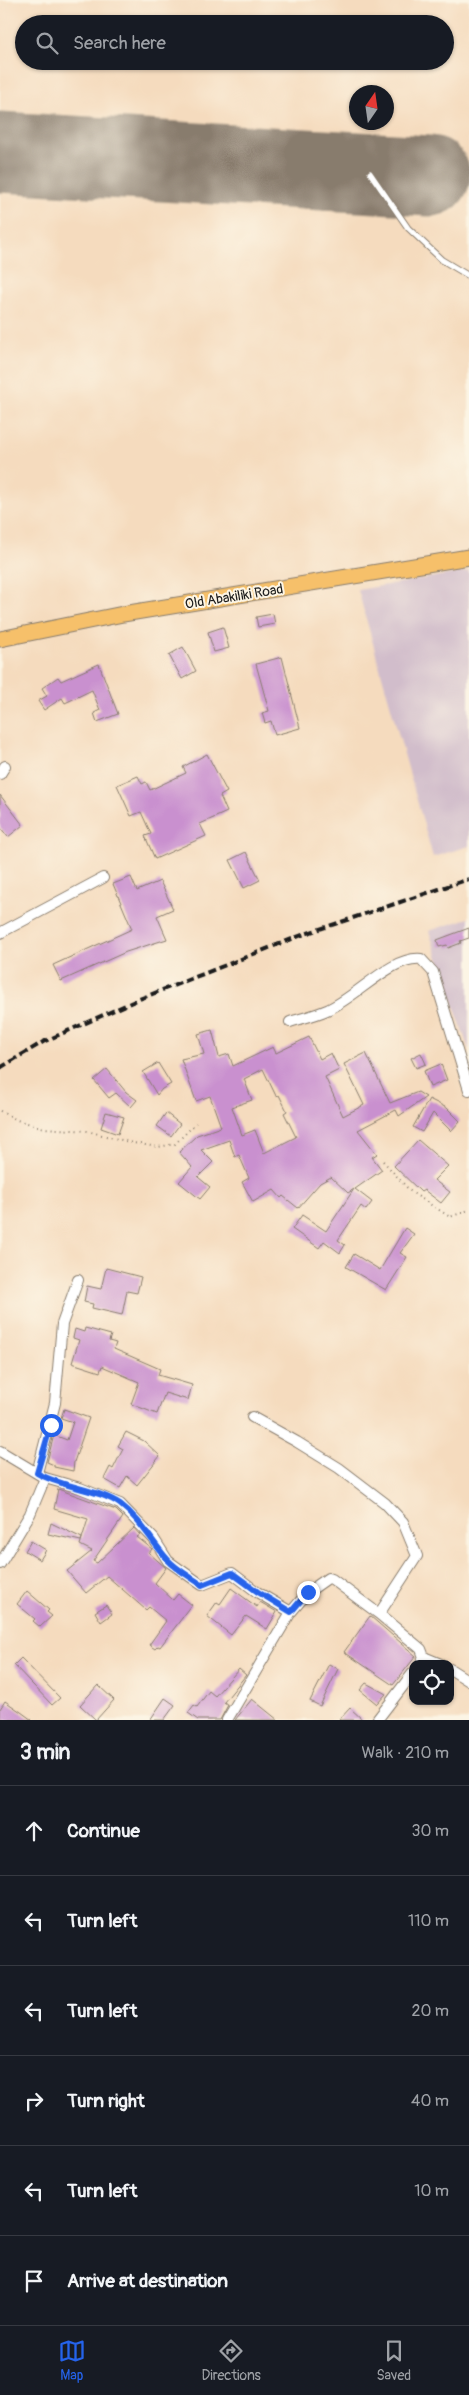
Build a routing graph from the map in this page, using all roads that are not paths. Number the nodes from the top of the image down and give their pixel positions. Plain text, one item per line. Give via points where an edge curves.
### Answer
1 (370, 173) dead end
2 (469, 276) edge
3 (469, 557) edge
4 (0, 639) edge
5 (103, 878) dead end
6 (0, 933) edge
7 (290, 1022) dead end
8 (469, 1090) edge
9 (78, 1280) dead end
10 (252, 1417) dead end
11 (0, 1451) edge
12 (41, 1476) junction
13 (0, 1564) edge
14 (291, 1612) junction
15 (379, 1614) junction
16 (422, 1660) edge
17 (454, 1672) edge
18 (409, 1679) edge
19 (469, 1681) edge
20 (227, 1720) edge
21 (377, 1720) edge

1 - 2 lane via 408,228 442,260
3 - 4 main road, Old Abakiliki Road via 123,614
5 - 6 street
7 - 8 street via 328,1010 391,968 411,958 421,959 432,972
9 - 12 street via 62,1324 55,1403
10 - 15 street via 339,1468 385,1503 402,1522 417,1556
11 - 12 street
12 - 13 street via 30,1514
12 - 14 street via 120,1504 154,1539 168,1560 202,1585 232,1573
14 - 15 street via 308,1592 328,1578
14 - 20 street
15 - 16 street via 422,1649
17 - 19 street
18 - 21 street

